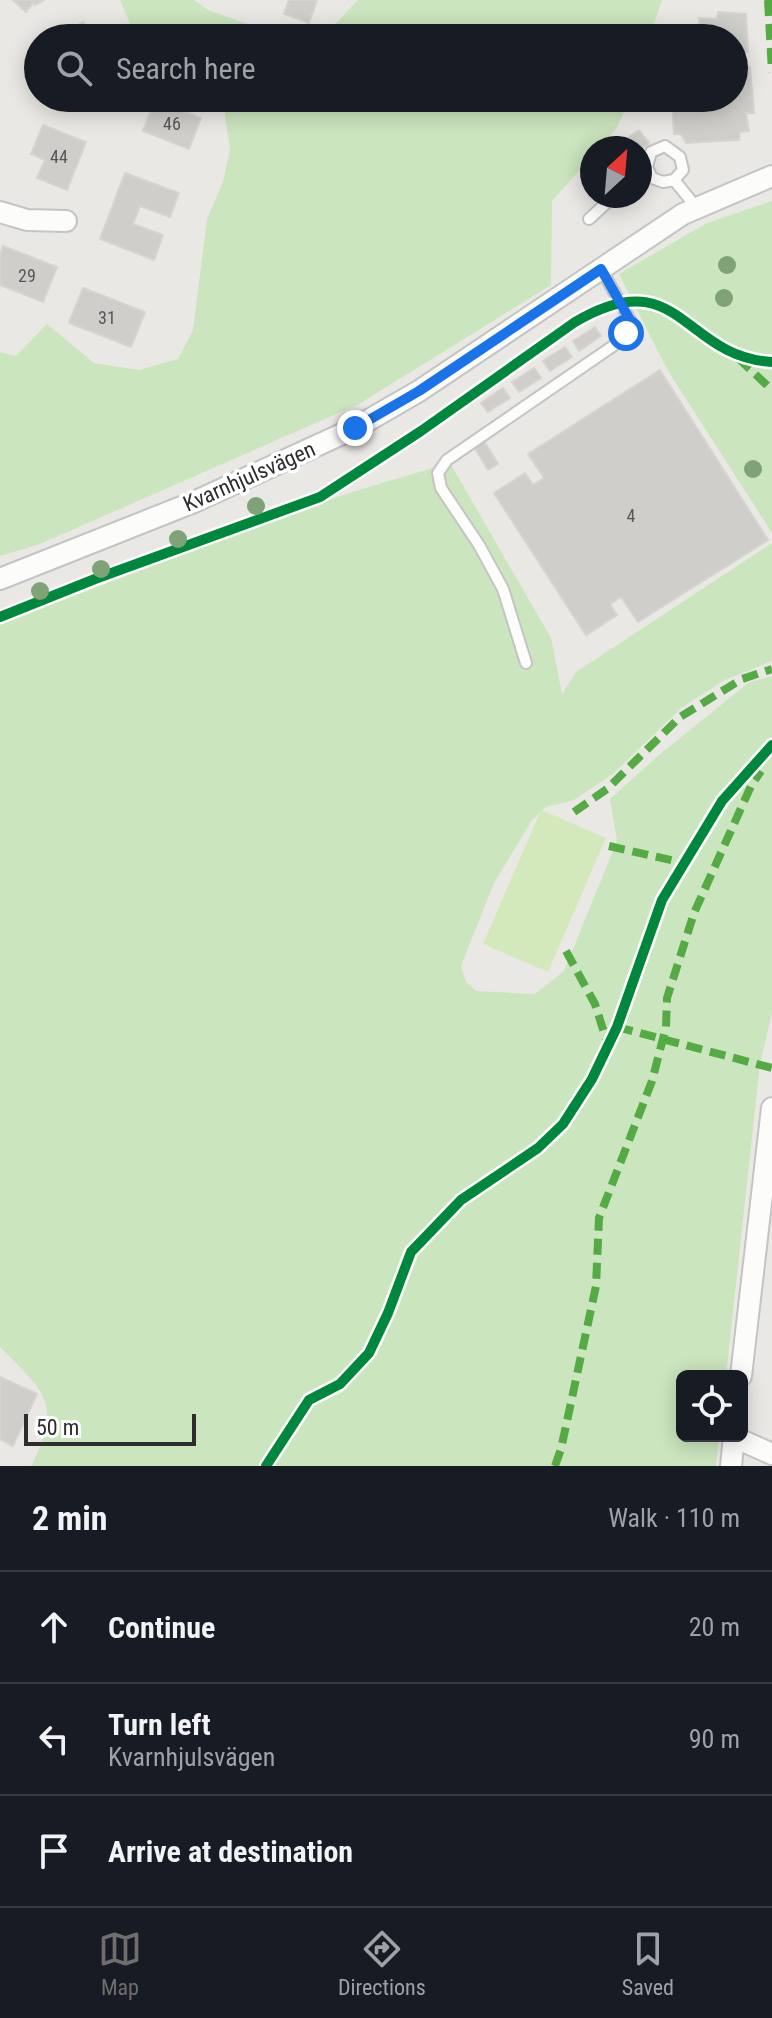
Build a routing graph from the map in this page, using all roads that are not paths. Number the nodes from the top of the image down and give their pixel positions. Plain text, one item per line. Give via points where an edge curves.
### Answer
1 (652, 152) edge
2 (772, 176) edge
3 (652, 178) edge
4 (674, 180) junction
5 (601, 208) edge
6 (697, 208) junction
7 (0, 212) edge
8 (589, 219) dead end
9 (66, 221) dead end
10 (601, 269) junction
11 (0, 579) edge
12 (526, 663) dead end
13 (772, 1108) edge
14 (763, 1270) edge
15 (742, 1370) edge
16 (733, 1442) edge
17 (747, 1442) edge
18 (772, 1454) edge
19 (731, 1466) edge

1 - 4 lane via 665,146 680,157 683,170
2 - 6 street, Kvarnhjulsvägen
3 - 4 lane
4 - 6 lane
5 - 8 lane
6 - 10 street, Kvarnhjulsvägen
7 - 9 street via 27,220
10 - 11 street, Kvarnhjulsvägen via 355,428 194,502
10 - 12 lane via 630,320 626,333 447,460 438,473 441,488 503,589
13 - 14 street
14 - 15 street
16 - 19 street
17 - 18 street

